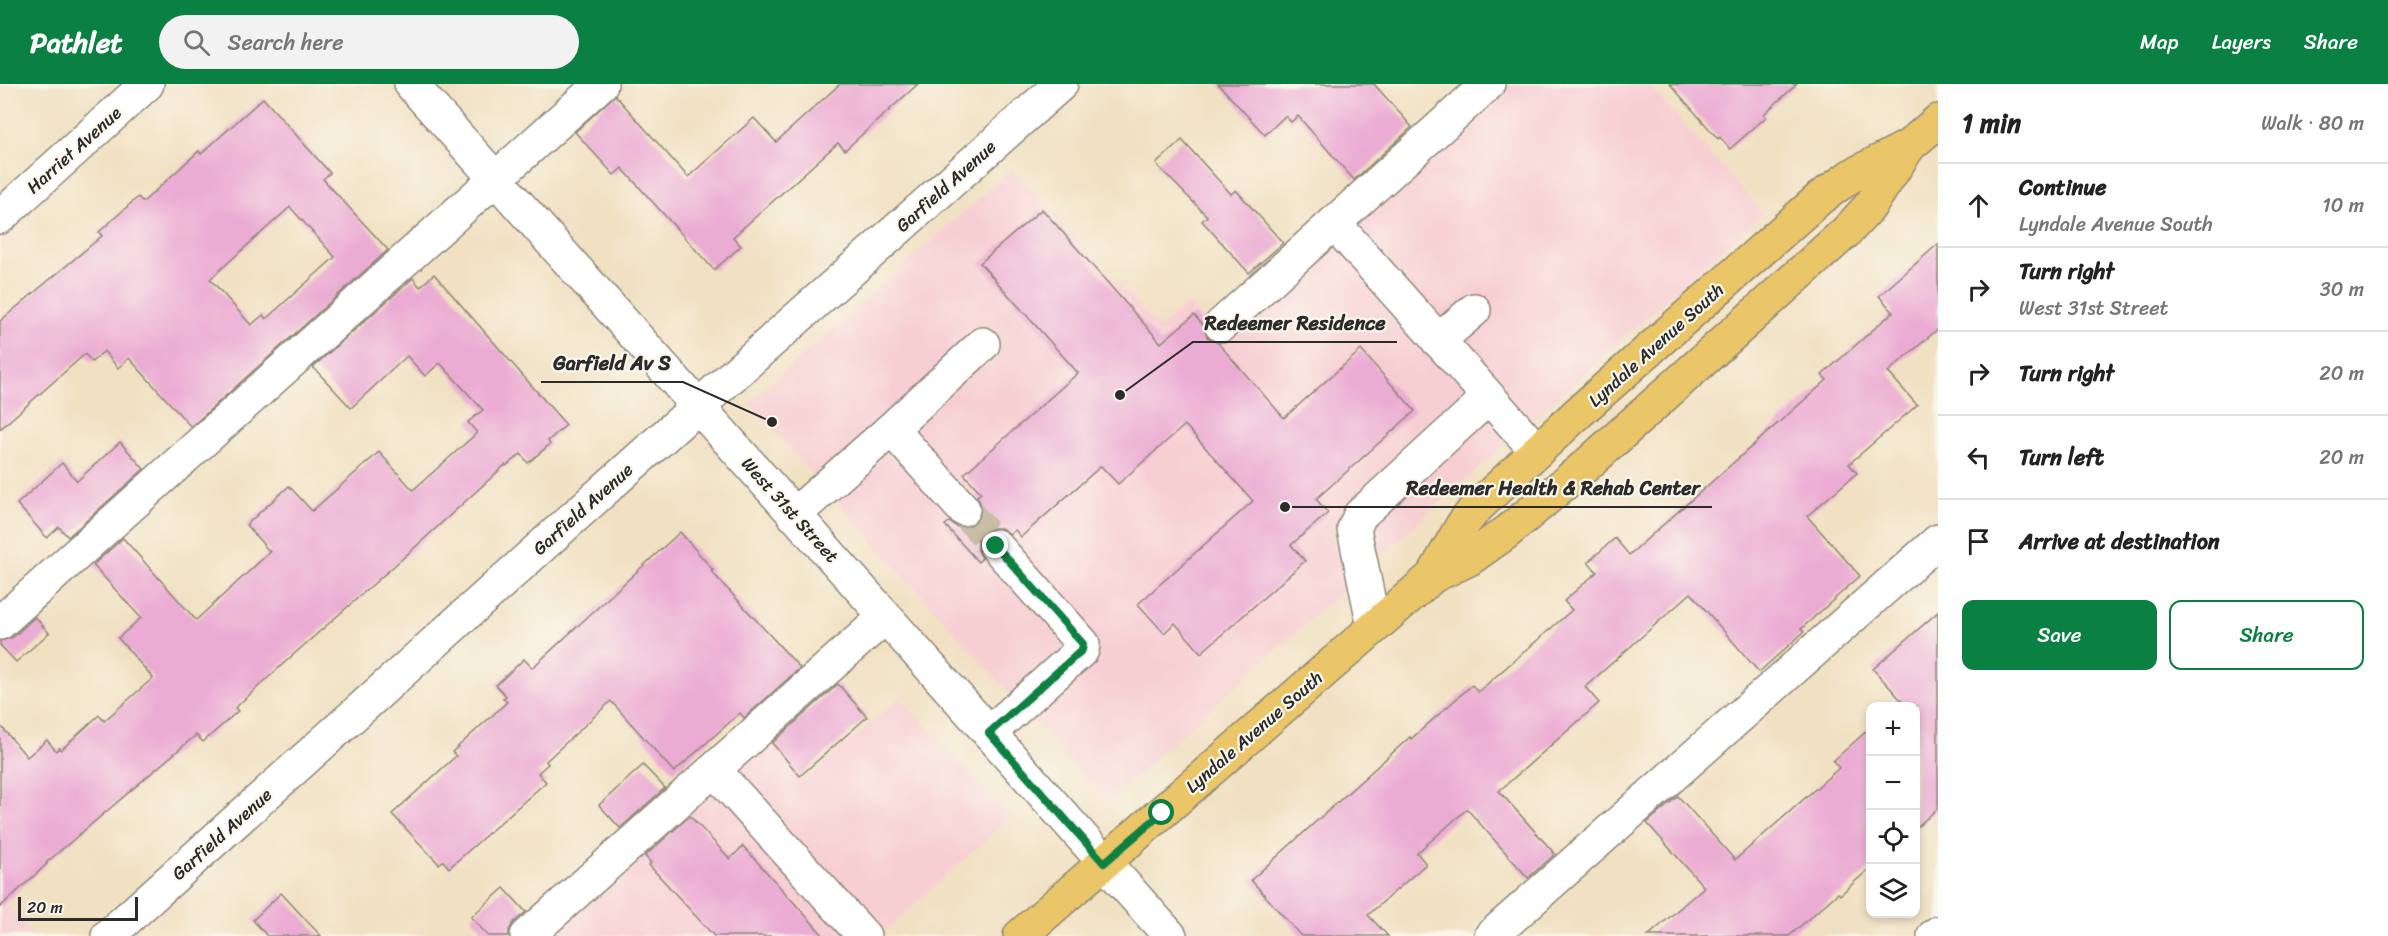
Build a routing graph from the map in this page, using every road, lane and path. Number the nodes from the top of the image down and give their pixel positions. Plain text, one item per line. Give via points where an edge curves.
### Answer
1 (147, 84) edge
2 (411, 84) edge
3 (601, 84) edge
4 (1060, 84) edge
5 (1488, 84) edge
6 (1938, 121) edge
7 (1909, 146) junction
8 (495, 178) junction
9 (0, 217) edge
10 (1334, 223) junction
11 (1474, 310) dead end
12 (1221, 325) dead end
13 (1438, 341) junction
14 (983, 344) dead end
15 (1488, 398) junction
16 (697, 407) junction
17 (889, 431) junction
18 (1537, 451) junction
19 (963, 509) tunnel mouth
20 (794, 515) junction
21 (1938, 541) edge
22 (996, 546) tunnel mouth
23 (1433, 576) junction
24 (885, 617) junction
25 (0, 623) edge
26 (1374, 627) junction
27 (989, 733) junction
28 (714, 770) junction
29 (1104, 863) junction
30 (1938, 933) edge
31 (108, 936) edge
32 (527, 936) edge
33 (864, 936) edge
34 (1020, 936) edge
35 (1170, 936) edge
36 (1491, 936) edge
37 (1935, 936) edge

1 - 9 street, Harriet Avenue
2 - 8 street, West 31st Street
3 - 8 street
4 - 16 street, Garfield Avenue
5 - 10 street
6 - 7 main road, Lyndale Avenue South
7 - 18 main road, Lyndale Avenue South via 1851,176 1821,198
7 - 23 main road, Lyndale Avenue South via 1870,206 1846,231 1507,532 1469,559
8 - 16 street, West 31st Street
8 - 25 street
10 - 12 street
10 - 13 street
11 - 13 street
13 - 15 street
14 - 17 street
15 - 18 street
15 - 26 street via 1360,515 1354,529
16 - 20 street, West 31st Street
16 - 31 street, Garfield Avenue
17 - 19 street via 896,434
17 - 20 street
18 - 23 main road, Lyndale Avenue South via 1475,509
20 - 24 street, West 31st Street
21 - 36 street
22 - 27 street via 1083,644 1082,650
23 - 26 main road, Lyndale Avenue South
24 - 27 street, West 31st Street
24 - 28 street
26 - 29 main road, Lyndale Avenue South
27 - 29 street, West 31st Street
28 - 32 street
28 - 33 street
29 - 34 main road, Lyndale Avenue South
29 - 35 street, West 31st Street
30 - 37 street

